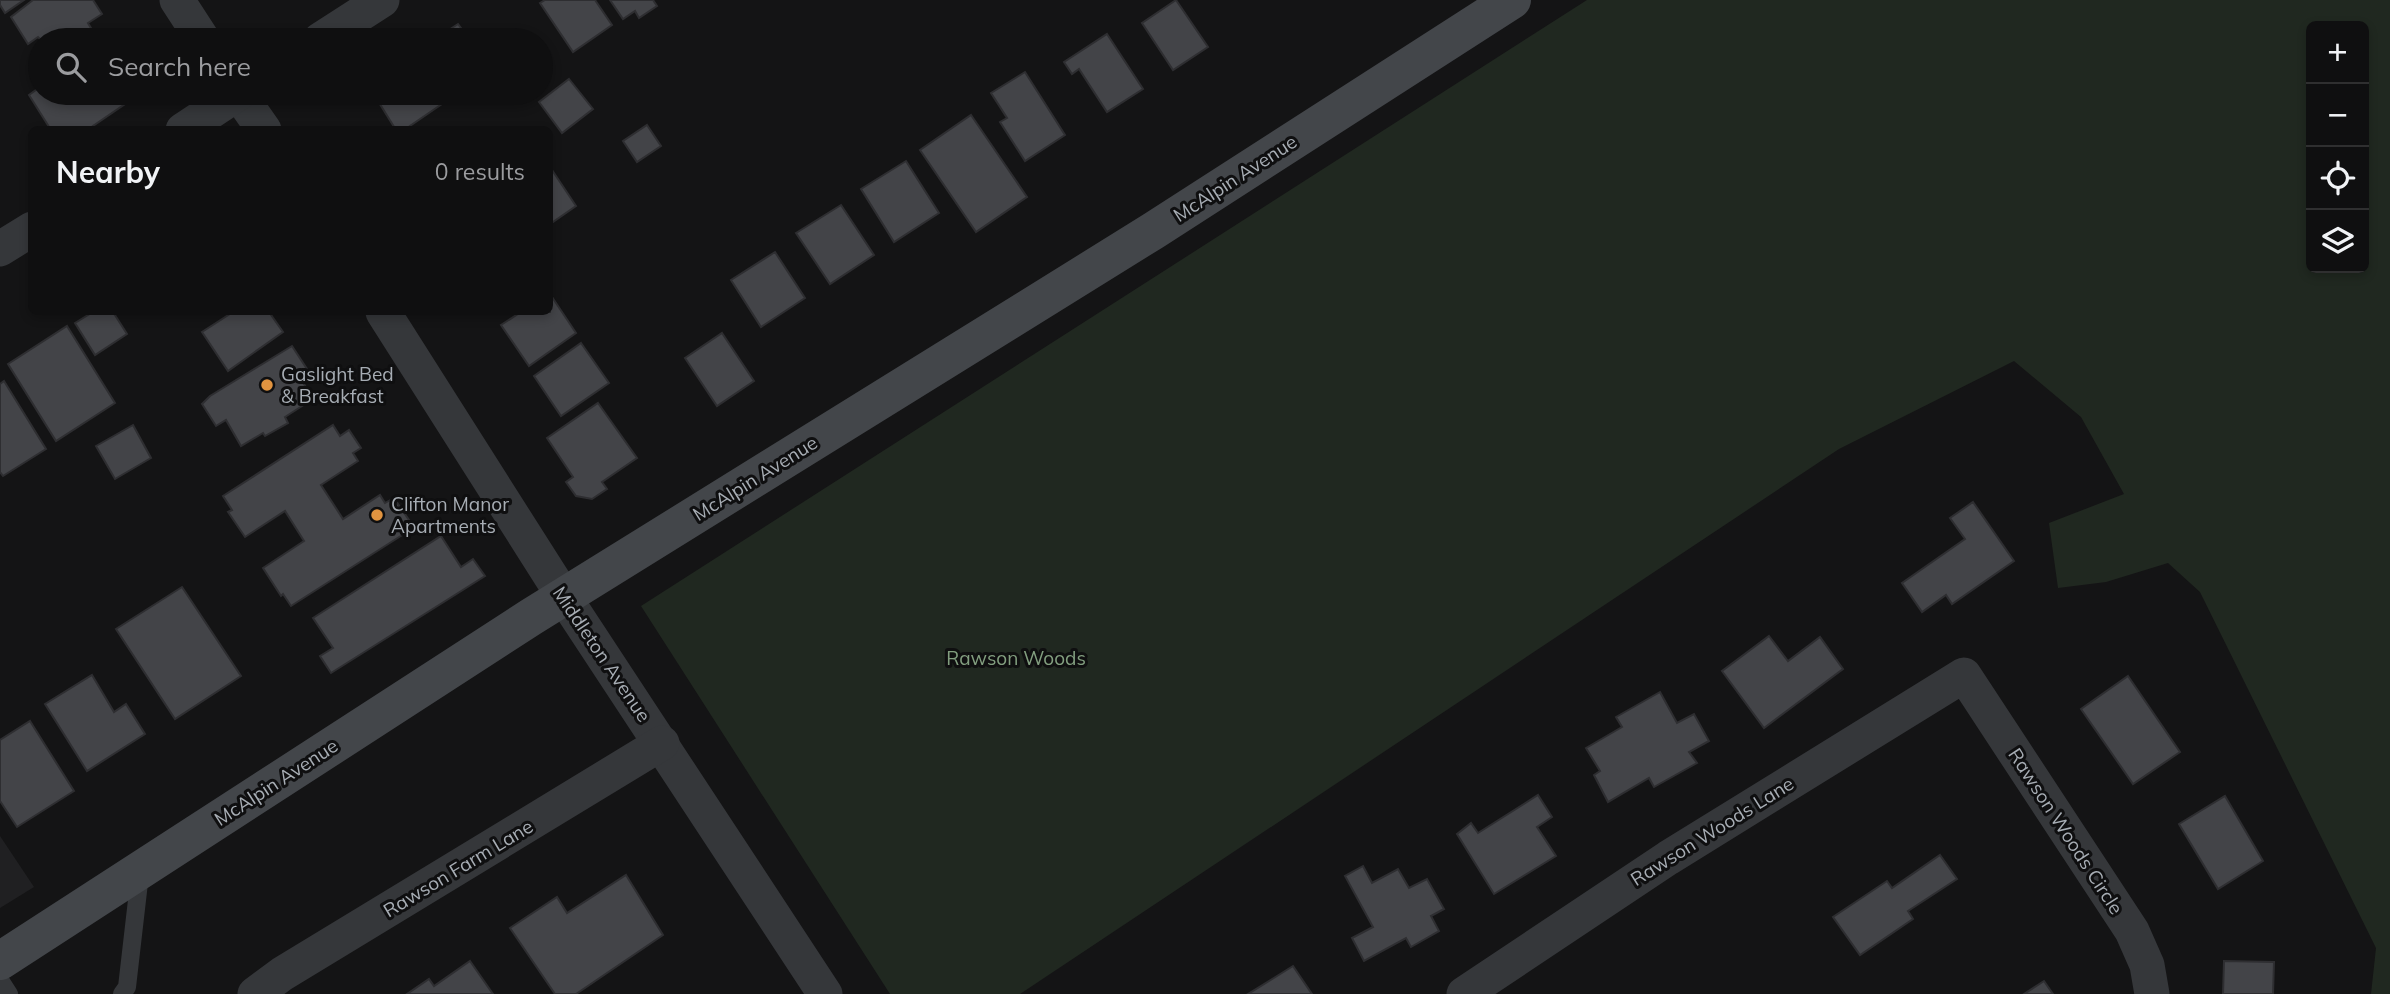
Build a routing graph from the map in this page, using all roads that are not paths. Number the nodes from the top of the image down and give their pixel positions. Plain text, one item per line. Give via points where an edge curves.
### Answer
1 (177, 0) edge
2 (382, 0) edge
3 (1512, 0) edge
4 (195, 28) edge
5 (339, 28) edge
6 (220, 105) edge
7 (246, 105) edge
8 (189, 126) edge
9 (261, 126) edge
10 (28, 232) edge
11 (0, 249) edge
12 (385, 315) edge
13 (564, 597) junction
14 (1964, 675) joint
15 (662, 743) junction
16 (141, 868) junction
17 (0, 961) edge
18 (0, 980) edge
19 (9, 994) edge
20 (122, 994) edge
21 (255, 994) edge
22 (825, 994) edge
23 (1464, 994) edge
24 (2152, 994) edge

1 - 4 street
2 - 5 street
3 - 13 street, McAlpin Avenue via 1153,231
6 - 8 street
7 - 9 street
10 - 11 street
12 - 13 street, Middleton Avenue
13 - 15 street, Middleton Avenue
13 - 16 street, McAlpin Avenue
14 - 23 street, Rawson Woods Lane via 1668,858
14 - 24 street, Rawson Woods Circle via 2132,931 2147,965
15 - 21 street, Rawson Farm Lane
15 - 22 street, Middleton Avenue
16 - 17 street, McAlpin Avenue
16 - 20 lane via 127,987
18 - 19 lane

